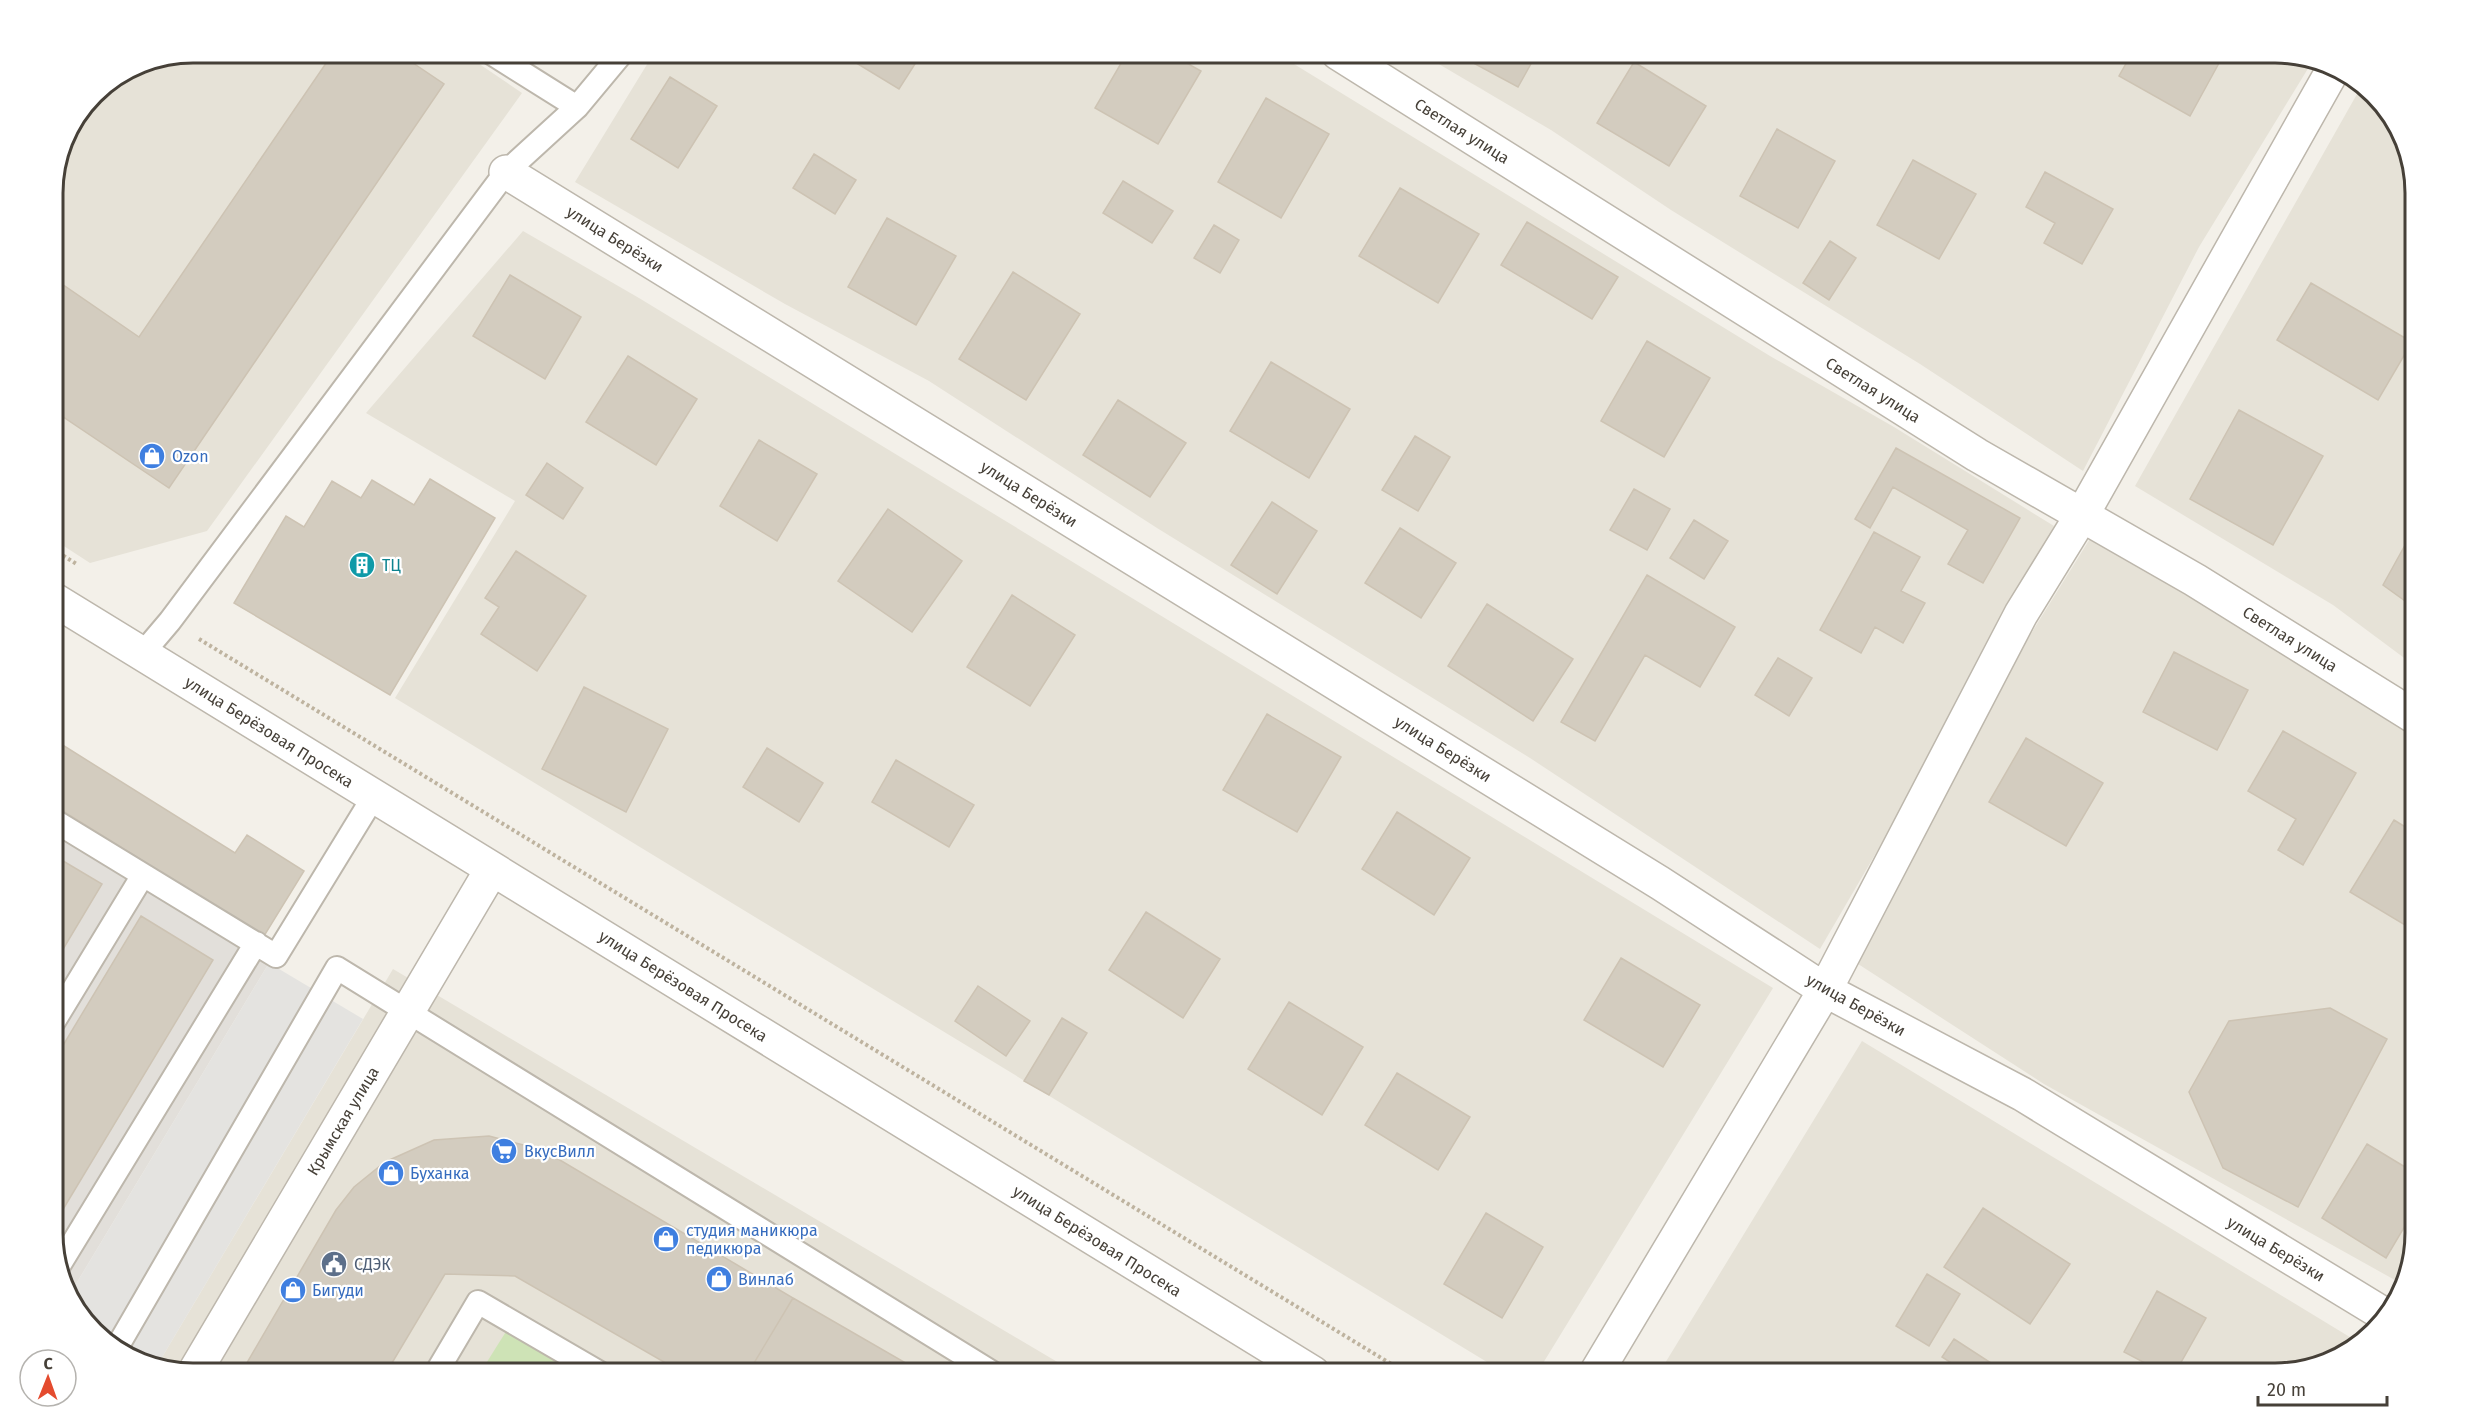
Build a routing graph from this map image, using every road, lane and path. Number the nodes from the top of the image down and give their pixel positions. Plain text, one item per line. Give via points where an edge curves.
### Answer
1 (508, 63) edge
2 (613, 63) edge
3 (1355, 63) edge
4 (2330, 75) edge
5 (577, 107) junction
6 (507, 172) junction
7 (2082, 515) junction
8 (63, 555) edge
9 (82, 567) dead end
10 (63, 605) edge
11 (170, 621) junction
12 (142, 654) junction
13 (2405, 711) edge
14 (374, 796) junction
15 (63, 826) edge
16 (492, 869) junction
17 (143, 875) junction
18 (256, 943) junction
19 (1825, 990) junction
20 (63, 1007) edge
21 (408, 1011) junction
22 (65, 1256) edge
23 (2379, 1311) edge
24 (121, 1341) edge
25 (200, 1363) edge
26 (442, 1363) edge
27 (581, 1363) edge
28 (975, 1363) edge
29 (1295, 1363) edge
30 (1388, 1363) edge
31 (1603, 1363) edge

1 - 5 lane
2 - 5 lane
3 - 7 street, Светлая улица via 1977,455
4 - 7 street
5 - 6 lane
6 - 11 lane
6 - 19 street, улица Берёзки via 1660,883
7 - 13 street, Светлая улица
7 - 19 street via 2021,614
8 - 9 path
10 - 12 street, улица Берёзовая Просека
11 - 12 lane
11 - 30 path
12 - 14 street, улица Берёзовая Просека
14 - 16 street, улица Берёзовая Просека
14 - 18 lane via 276,956
15 - 17 lane
16 - 21 street, Крымская улица
16 - 29 street, улица Берёзовая Просека
17 - 18 lane
17 - 20 lane
18 - 22 lane
19 - 23 street, улица Берёзки via 2022,1094
19 - 31 street
21 - 24 lane via 338,968
21 - 25 street, Крымская улица
21 - 28 lane
26 - 27 lane via 478,1302

